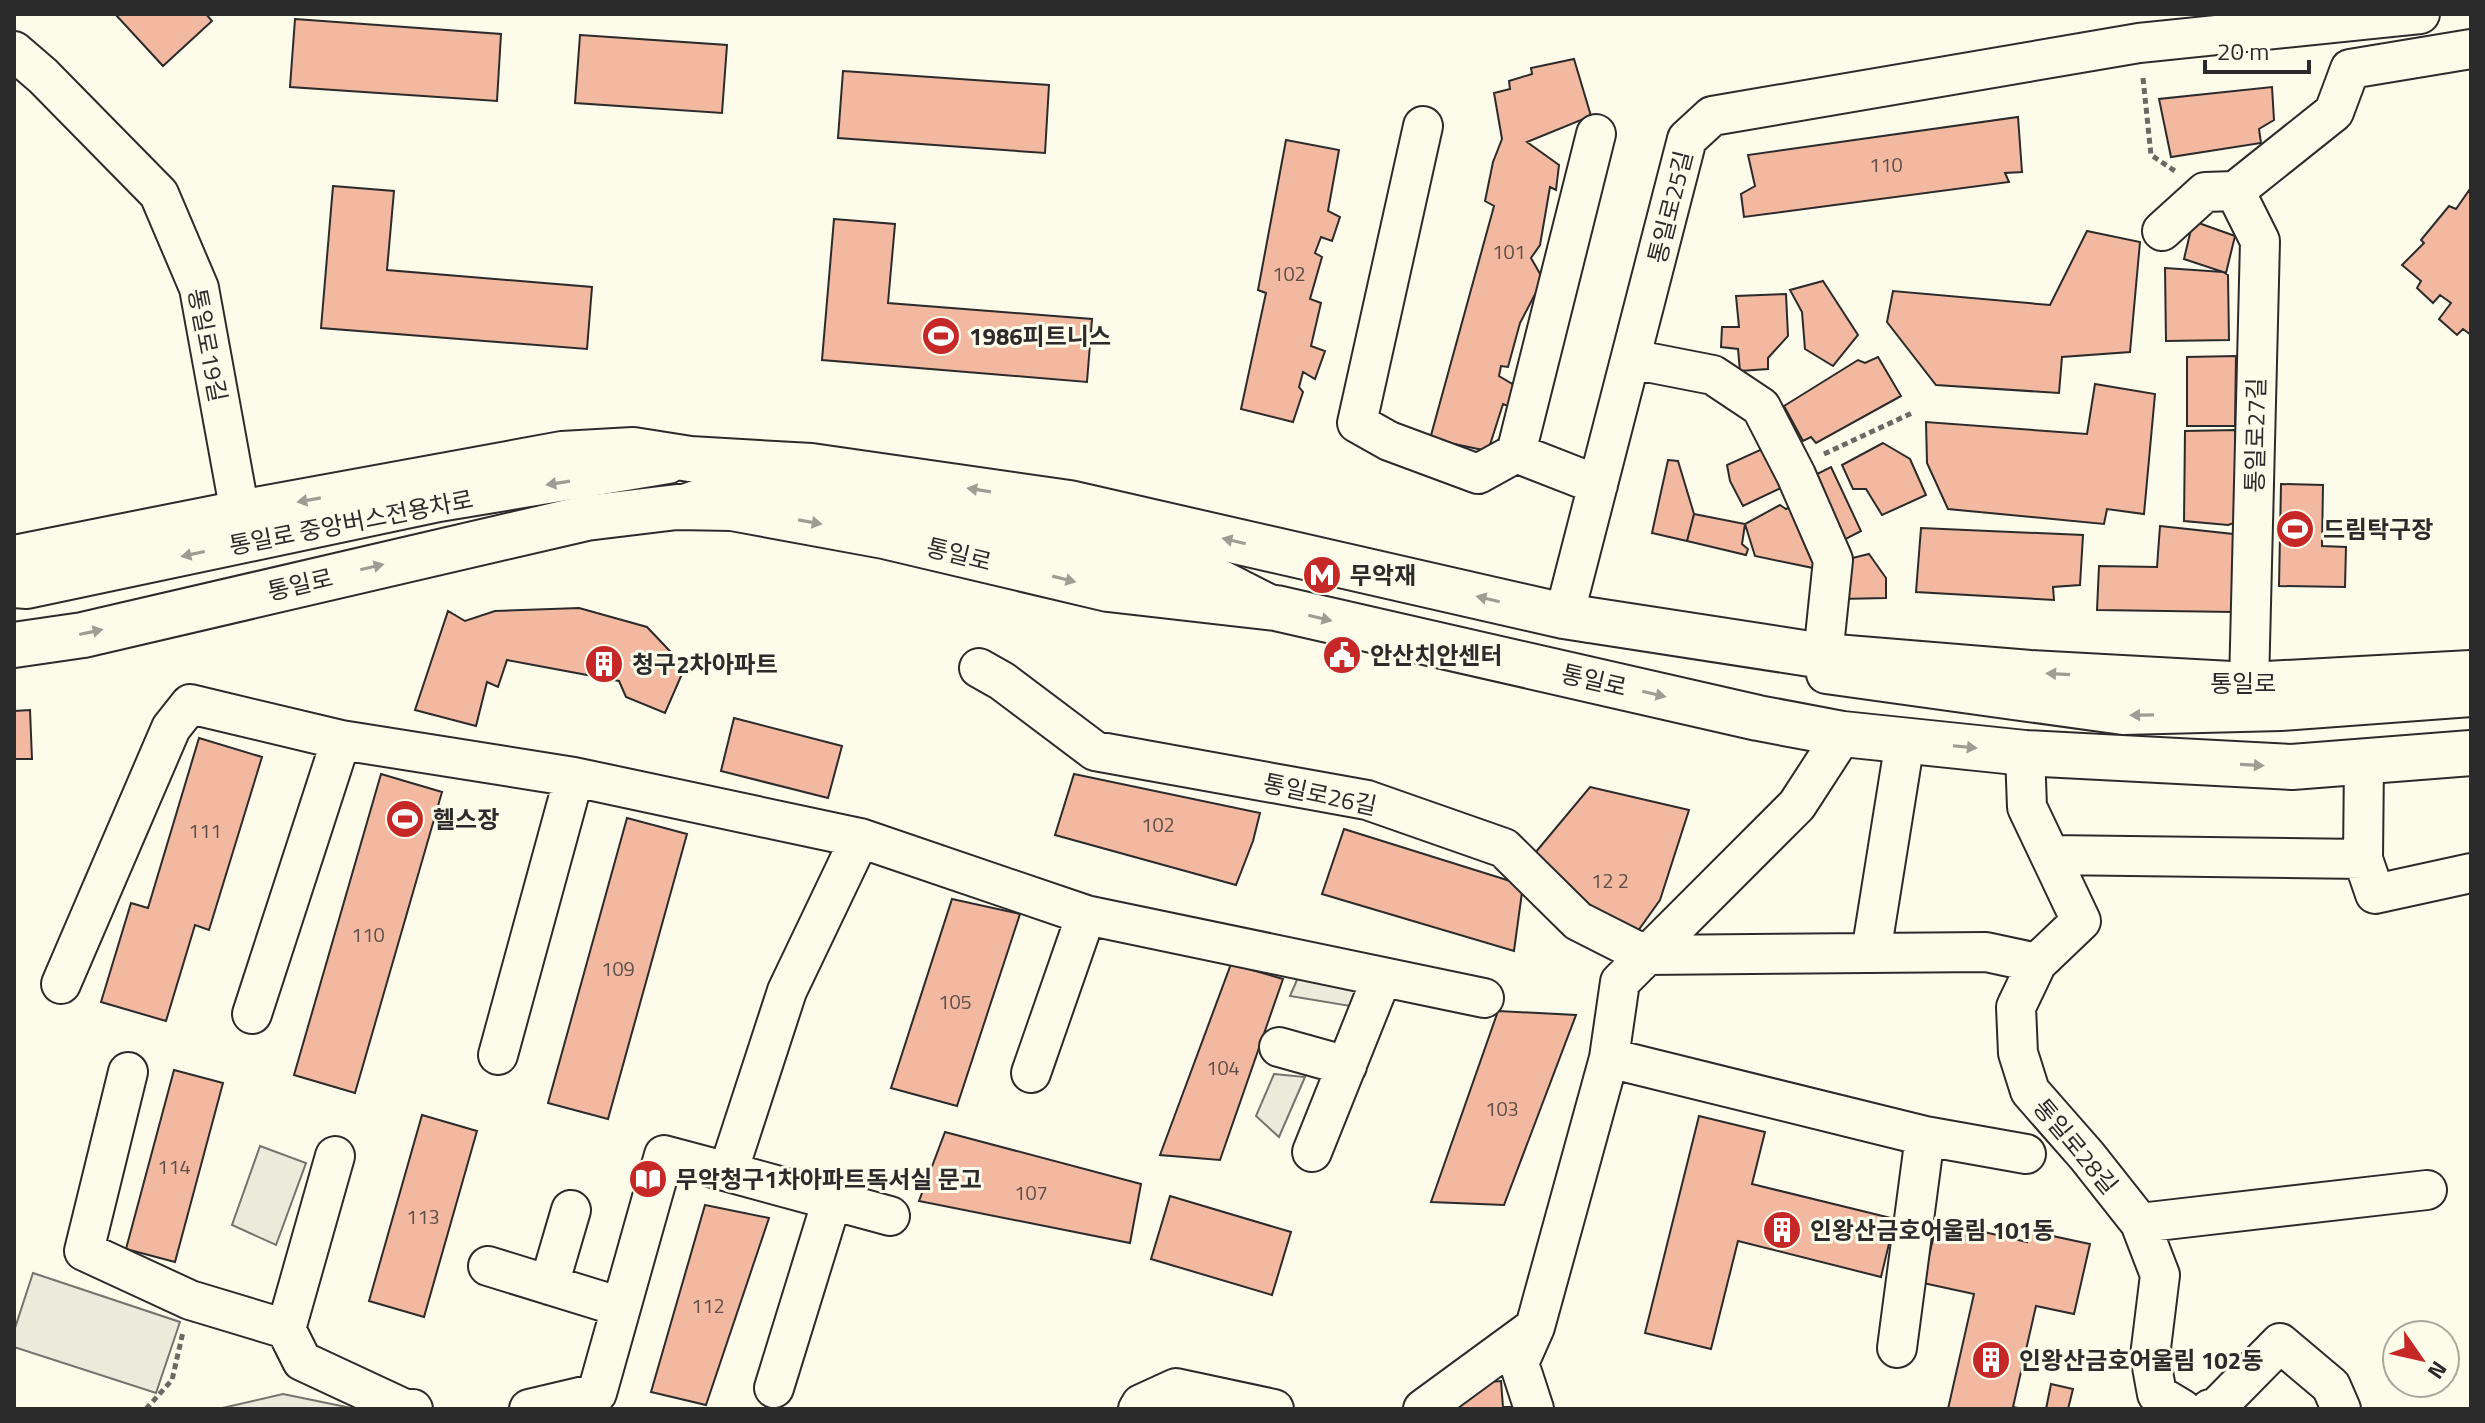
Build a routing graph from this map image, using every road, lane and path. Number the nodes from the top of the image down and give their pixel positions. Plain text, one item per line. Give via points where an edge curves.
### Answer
1 (2420, 14) edge
2 (2154, 42) junction
3 (2471, 49) edge
4 (14, 51) edge
5 (1423, 126) dead end
6 (1596, 134) dead end
7 (2220, 192) junction
8 (2162, 231) dead end
9 (1631, 359) junction
10 (1914, 412) dead end
11 (1516, 453) junction
12 (690, 459) junction
13 (1793, 469) junction
14 (1598, 485) junction
15 (677, 507) junction
16 (240, 513) junction
17 (14, 558) edge
18 (14, 588) edge
19 (1564, 616) junction
20 (14, 645) edge
21 (14, 655) edge
22 (1823, 656) junction
23 (979, 668) dead end
24 (1551, 670) junction
25 (2471, 673) edge
26 (2249, 685) junction
27 (2471, 697) edge
28 (2471, 717) edge
29 (1843, 734) junction
30 (341, 740) junction
31 (1905, 741) junction
32 (2038, 753) junction
33 (2471, 753) edge
34 (2364, 761) junction
35 (574, 777) junction
36 (860, 838) junction
37 (2050, 855) junction
38 (2471, 873) edge
39 (2369, 876) junction
40 (1086, 915) junction
41 (1871, 953) junction
42 (1645, 955) junction
43 (2037, 963) junction
44 (1382, 977) junction
45 (61, 984) dead end
46 (1484, 998) dead end
47 (252, 1014) dead end
48 (1279, 1047) dead end
49 (498, 1055) dead end
50 (1609, 1058) junction
51 (1347, 1066) junction
52 (128, 1072) dead end
53 (1031, 1073) dead end
54 (1925, 1136) junction
55 (1312, 1152) dead end
56 (2026, 1154) dead end
57 (335, 1156) dead end
58 (728, 1172) junction
59 (2427, 1190) dead end
60 (832, 1200) junction
61 (571, 1210) dead end
62 (890, 1216) dead end
63 (2140, 1223) junction
64 (488, 1266) dead end
65 (549, 1285) junction
66 (190, 1300) junction
67 (621, 1307) junction
68 (1535, 1327) junction
69 (286, 1329) junction
70 (1897, 1348) dead end
71 (774, 1388) dead end
72 (146, 1409) edge
73 (413, 1409) edge
74 (529, 1409) edge
75 (1138, 1409) edge
76 (1274, 1409) edge
77 (1423, 1409) edge
78 (1534, 1409) edge
79 (2182, 1409) edge
80 (2210, 1409) edge
81 (2341, 1409) edge

1 - 2 street, 통일로25길
2 - 7 path via 2151,155
2 - 9 street, 통일로25길 via 1712,116 1687,139
3 - 7 street via 2350,69 2334,112
4 - 16 street, 통일로19길 via 159,194 199,288
5 - 11 street via 1357,423 1389,441 1478,474
6 - 11 street
7 - 8 street
7 - 26 street, 통일로27길 via 2260,241
9 - 13 street via 1713,375 1761,407
9 - 14 street, 통일로25길
10 - 13 path
11 - 14 street
12 - 15 main road
12 -> 16 main road, 통일로 via 633,450 562,454
12 -> 18 street, 통일로 중앙버스전용차로 via 439,502
19 -> 12 main road, 통일로 via 1069,503 811,466
13 - 22 street via 1833,560
14 - 19 street, 통일로25길
20 -> 15 main road, 통일로 via 83,635 586,518
15 -> 24 main road, 통일로 via 732,508 884,536 1108,589 1276,608
16 - 17 main road, 통일로
19 - 22 main road, 통일로
19 - 24 main road
27 -> 19 street via 2281,711 2123,715 1783,667
20 - 21 street
26 -> 22 main road, 통일로
23 - 42 street, 통일로26길 via 1095,751 1367,800 1504,848 1578,921
24 -> 29 main road, 통일로
25 - 26 main road, 통일로
28 - 32 street
29 - 31 main road, 통일로
29 - 42 street via 1797,805
30 - 35 street
30 - 45 street via 190,704 171,728
30 - 47 street
31 -> 32 main road, 통일로
31 - 41 street
32 -> 34 main road, 통일로 via 2292,767
32 - 37 street, 통일로28길 via 2027,807
33 - 34 main road, 통일로
34 - 39 street
35 - 36 street
35 - 49 street
36 - 40 street
36 - 58 street via 787,991
37 - 39 street
37 - 43 street, 통일로28길 via 2081,921
38 - 39 street
40 - 44 street
40 - 53 street
41 - 42 street
41 - 43 street via 1986,952
42 - 50 street via 1620,982
43 - 63 street, 통일로28길 via 2016,1007 2018,1053 2030,1091
44 - 46 street
44 - 51 street
48 - 51 street
50 - 54 street
50 - 68 street
51 - 55 street
52 - 66 street via 84,1251
54 - 56 street
54 - 70 street
57 - 69 street
58 - 60 street
58 - 67 street via 664,1155
59 - 63 street
60 - 62 street
60 - 71 street
61 - 65 street
63 - 79 street, 통일로28길 via 2160,1275 2150,1356 2157,1394
64 - 65 street
65 - 67 street
66 - 69 street
66 - 72 path via 172,1380
67 - 74 street via 597,1393
68 - 77 street
68 - 78 street via 1519,1363
69 - 73 street via 302,1361
75 - 76 street via 1176,1388
80 - 81 street via 2280,1343 2331,1386

